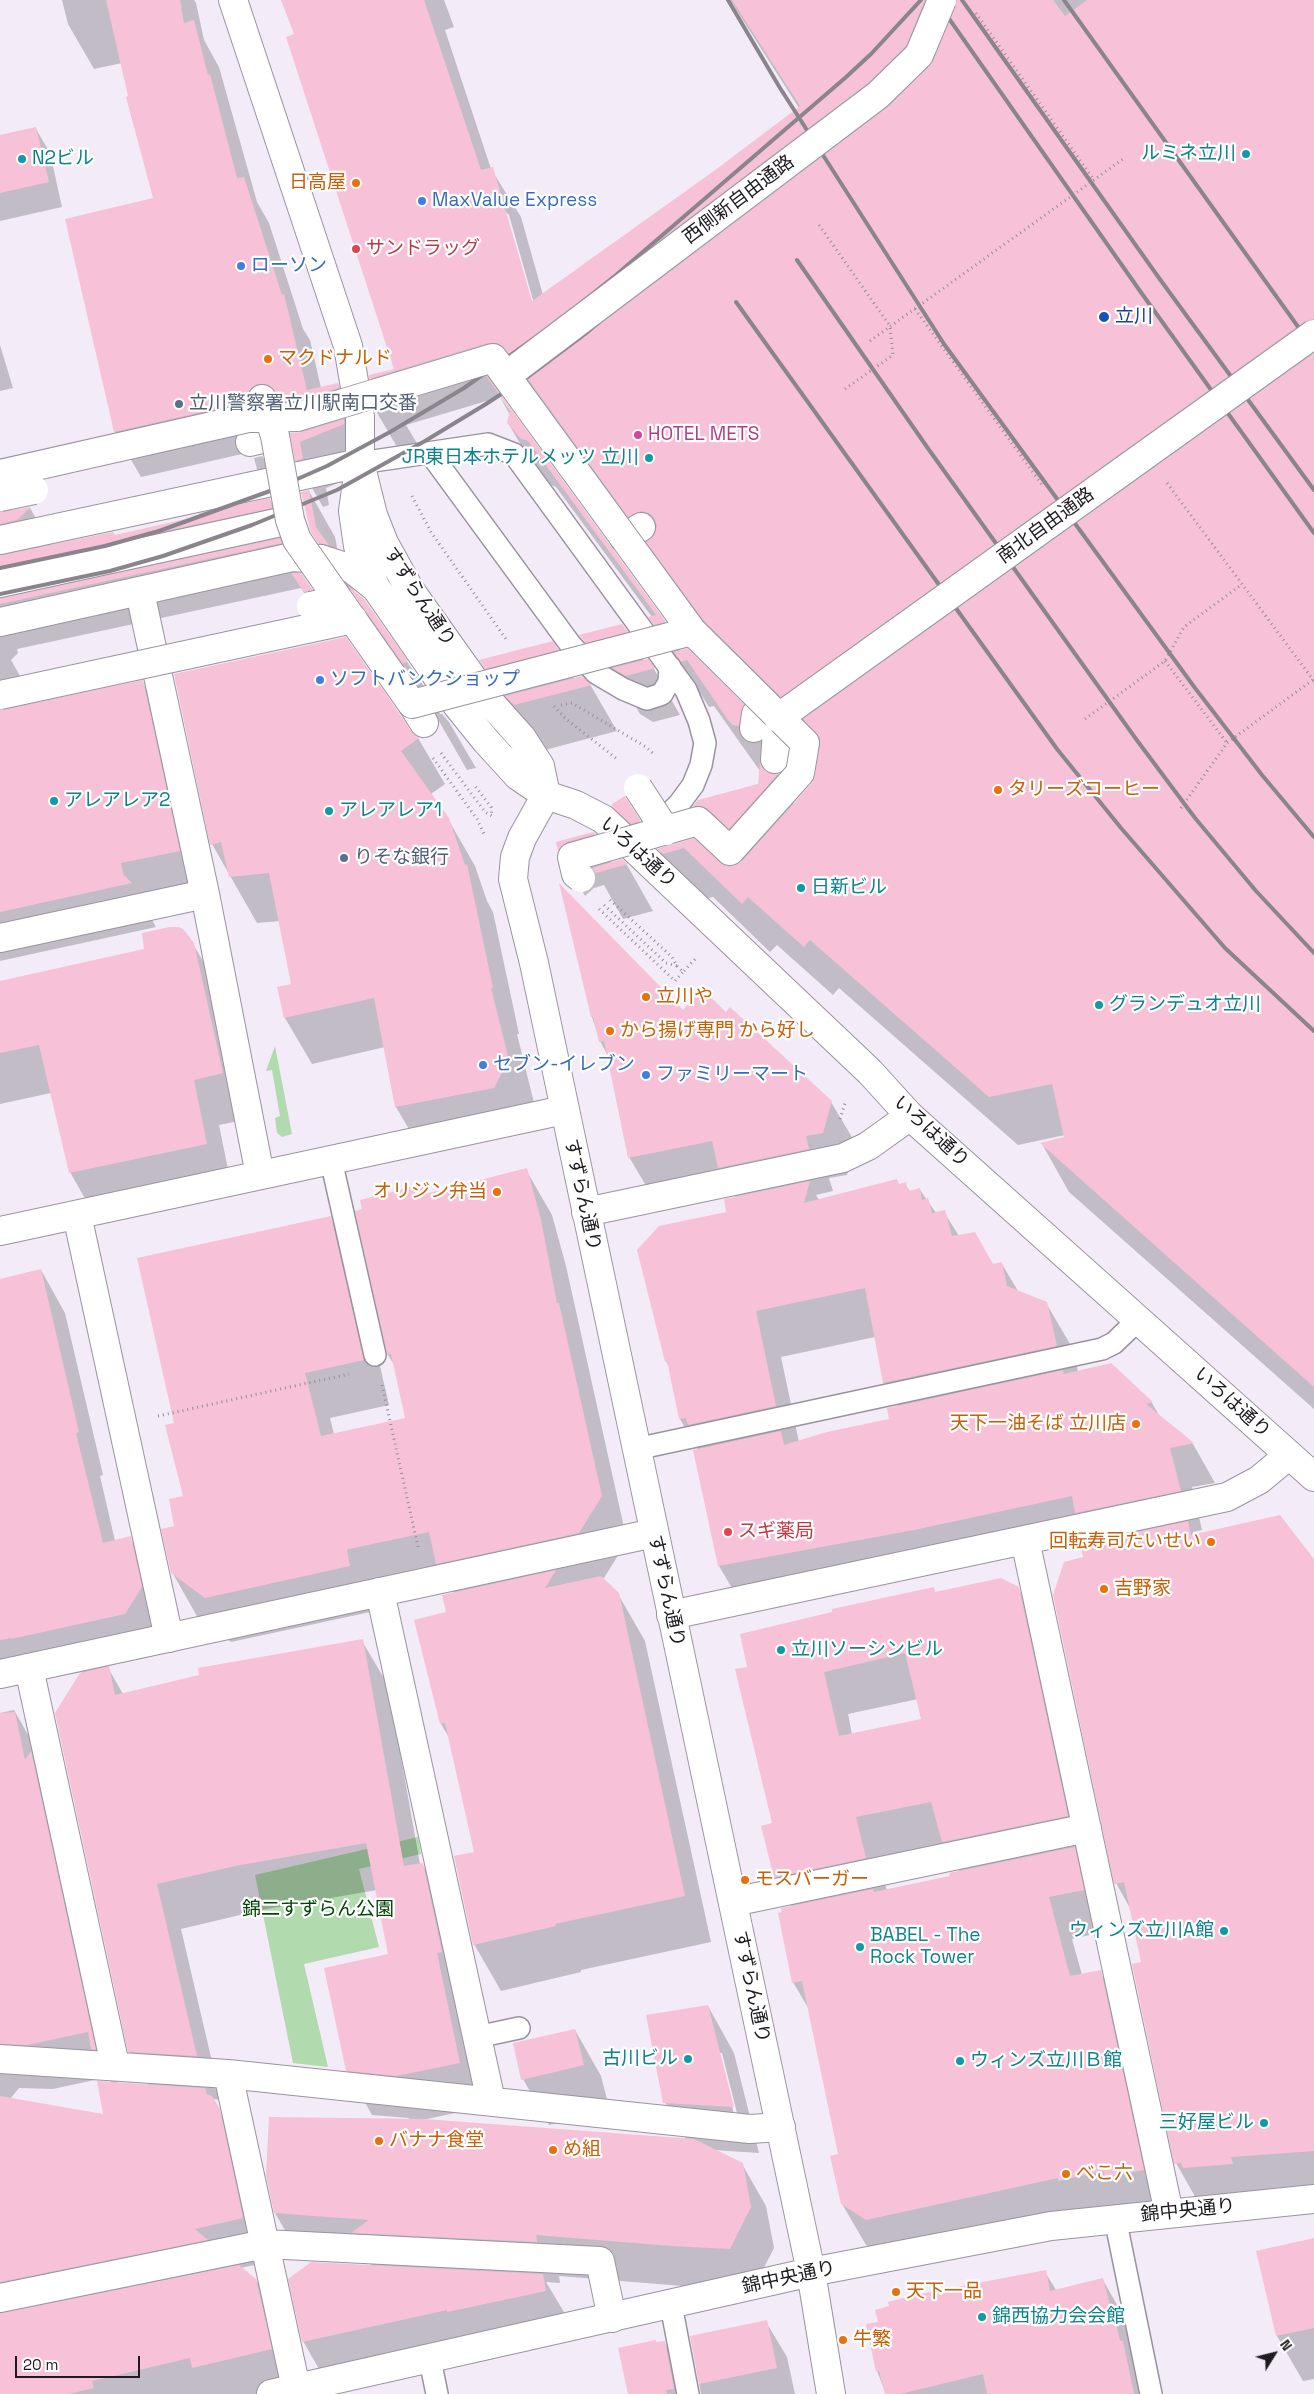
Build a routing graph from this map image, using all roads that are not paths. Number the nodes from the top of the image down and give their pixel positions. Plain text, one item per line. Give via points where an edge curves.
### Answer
1 (233, 0) edge
2 (942, 0) edge
3 (1314, 334) edge
4 (506, 376) junction
5 (264, 424) junction
6 (430, 453) junction
7 (360, 463) junction
8 (0, 474) edge
9 (34, 490) dead end
10 (0, 498) edge
11 (290, 520) junction
12 (0, 540) edge
13 (0, 583) edge
14 (376, 588) junction
15 (140, 592) junction
16 (311, 606) dead end
17 (346, 610) junction
18 (0, 622) edge
19 (692, 631) junction
20 (670, 668) junction
21 (0, 695) edge
22 (766, 723) junction
23 (775, 759) dead end
24 (638, 788) road end
25 (546, 795) junction
26 (666, 831) junction
27 (635, 848) junction
28 (587, 887) road end
29 (205, 894) junction
30 (0, 938) edge
31 (564, 1110) junction
32 (910, 1116) junction
33 (331, 1160) junction
34 (260, 1175) junction
35 (586, 1212) junction
36 (77, 1215) junction
37 (0, 1231) edge
38 (1139, 1320) junction
39 (375, 1355) dead end
40 (636, 1449) junction
41 (1290, 1455) junction
42 (1314, 1477) edge
43 (654, 1533) junction
44 (1025, 1540) junction
45 (380, 1592) junction
46 (671, 1615) junction
47 (169, 1638) junction
48 (28, 1668) junction
49 (0, 1674) edge
50 (1087, 1828) junction
51 (733, 1902) junction
52 (519, 2028) dead end
53 (476, 2037) junction
54 (0, 2059) edge
55 (115, 2065) junction
56 (228, 2074) junction
57 (491, 2101) junction
58 (781, 2127) junction
59 (1314, 2199) edge
60 (1169, 2213) junction
61 (1115, 2218) junction
62 (265, 2244) junction
63 (812, 2272) junction
64 (0, 2298) edge
65 (671, 2305) junction
66 (612, 2318) junction
67 (430, 2360) junction
68 (283, 2391) edge
69 (437, 2394) edge
70 (688, 2394) edge
71 (832, 2394) edge
72 (1151, 2394) edge

1 - 7 street via 348,346 360,417
2 - 4 street, 西側新自由通路, bridge via 919,55 878,95
3 - 22 street, 南北自由通路, bridge
4 - 5 street, bridge via 493,358
4 - 19 street, bridge via 517,411 632,533
5 - 8 street, bridge via 248,418
5 - 11 street, bridge
6 - 7 lane
6 - 20 lane via 488,444 514,454
6 - 20 lane via 570,644 596,673 646,699 662,694 669,682
7 - 12 street
7 - 14 street via 353,511 358,546
7 - 25 street, すずらん通り via 384,543 410,590 489,701 522,738 540,766
9 - 10 street, bridge
11 - 13 street
11 - 17 street, bridge via 297,540
14 - 15 street via 352,569 321,559 292,557
14 - 25 street, すずらん通り via 457,705 486,741 518,776
15 - 18 street
15 - 29 street
16 - 17 street, bridge
17 - 19 street, bridge via 424,722
17 - 21 street, bridge
19 - 22 street, bridge
20 - 27 lane via 686,690 699,721 705,743 701,765 693,785 679,804
22 - 23 street
22 - 26 street, bridge via 805,743 800,773 730,850 698,822
24 - 26 street, bridge
25 - 27 street, いろは通り via 604,819
25 - 31 street, すずらん通り via 522,838 515,857 513,879
26 - 28 street, bridge via 572,857 576,874
27 - 32 street, いろは通り via 870,1072
29 - 30 street
29 - 34 street
31 - 33 street
31 - 35 street, すずらん通り
32 - 35 street via 868,1146 844,1158
32 - 38 street, いろは通り
33 - 34 street
33 - 39 lane
34 - 36 street
35 - 40 street, すずらん通り
36 - 37 street
36 - 47 street
38 - 40 lane via 1114,1343 1102,1349
38 - 41 street, いろは通り
40 - 43 street, すずらん通り
41 - 42 street, いろは通り
41 - 44 street via 1259,1480 1227,1497
43 - 45 street
43 - 46 street, すずらん通り
44 - 46 street
44 - 50 street
45 - 47 street
45 - 53 street
46 - 51 street, すずらん通り
47 - 48 street
48 - 49 street
48 - 55 street
50 - 51 street
50 - 60 street
51 - 58 street, すずらん通り
52 - 53 lane
53 - 57 street
54 - 55 street
55 - 56 street
56 - 57 street
56 - 62 street
57 - 58 street via 750,2130
58 - 63 street, すずらん通り
59 - 60 street, 錦中央通り
60 - 61 street, 錦中央通り
61 - 63 street, 錦中央通り via 1051,2226
61 - 72 lane
62 - 64 street
62 - 66 street via 600,2261
62 - 68 street
63 - 65 street, 錦中央通り
63 - 71 street, すずらん通り
65 - 66 street, 錦中央通り
65 - 70 lane
66 - 67 street, 錦中央通り
67 - 68 street, 錦中央通り
67 - 69 lane

